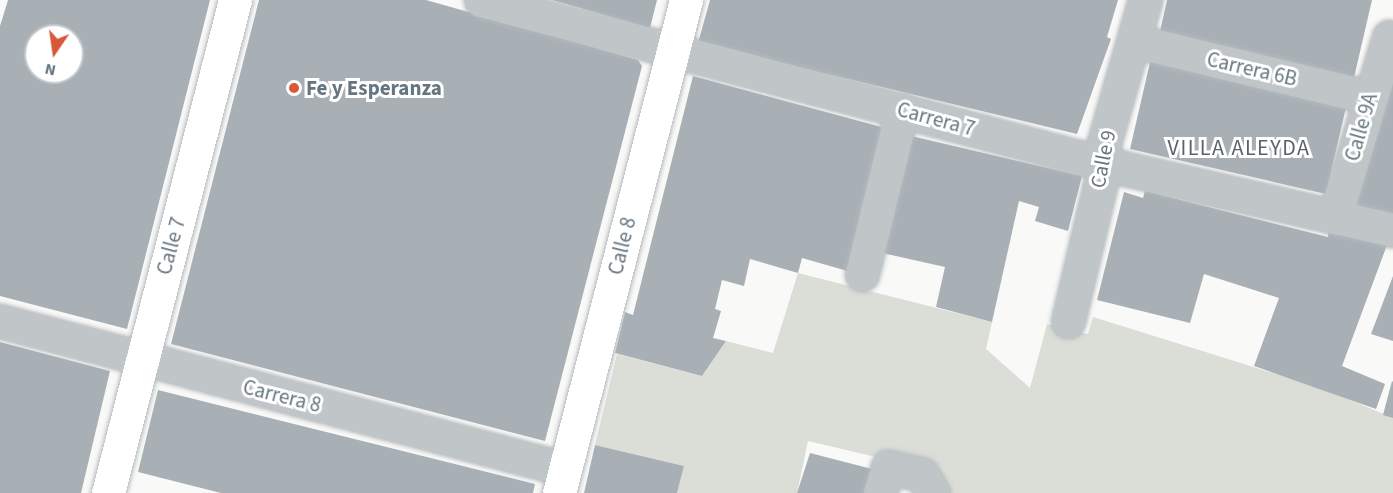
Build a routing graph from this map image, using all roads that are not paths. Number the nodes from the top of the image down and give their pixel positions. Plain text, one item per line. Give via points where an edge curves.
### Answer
1 (234, 0) edge
2 (482, 0) edge
3 (686, 0) edge
4 (1145, 0) edge
5 (1389, 37) dead end
6 (1135, 41) junction
7 (670, 53) junction
8 (1369, 97) junction
9 (902, 110) junction
10 (1105, 164) junction
11 (1335, 217) junction
12 (1393, 230) edge
13 (862, 274) dead end
14 (0, 321) edge
15 (1068, 321) dead end
16 (141, 360) junction
17 (884, 480) edge
18 (562, 481) edge
19 (108, 493) edge
20 (933, 493) edge

1 - 16 main road, Calle 7
2 - 7 street, Carrera 7
3 - 7 main road, Calle 8
4 - 6 street, Calle 9
5 - 8 street, Calle 9A
6 - 8 street, Carrera 6B
6 - 10 street, Calle 9 via 1104,143
7 - 9 street, Carrera 7
7 - 18 main road, Calle 8
8 - 11 street, Calle 9A
9 - 10 street, Carrera 7
9 - 13 street
10 - 11 street, Carrera 7
10 - 15 street, Calle 9
11 - 12 street, Carrera 7
14 - 16 street, Carrera 8
16 - 18 street, Carrera 8
16 - 19 main road, Calle 7
17 - 20 street via 922,475

